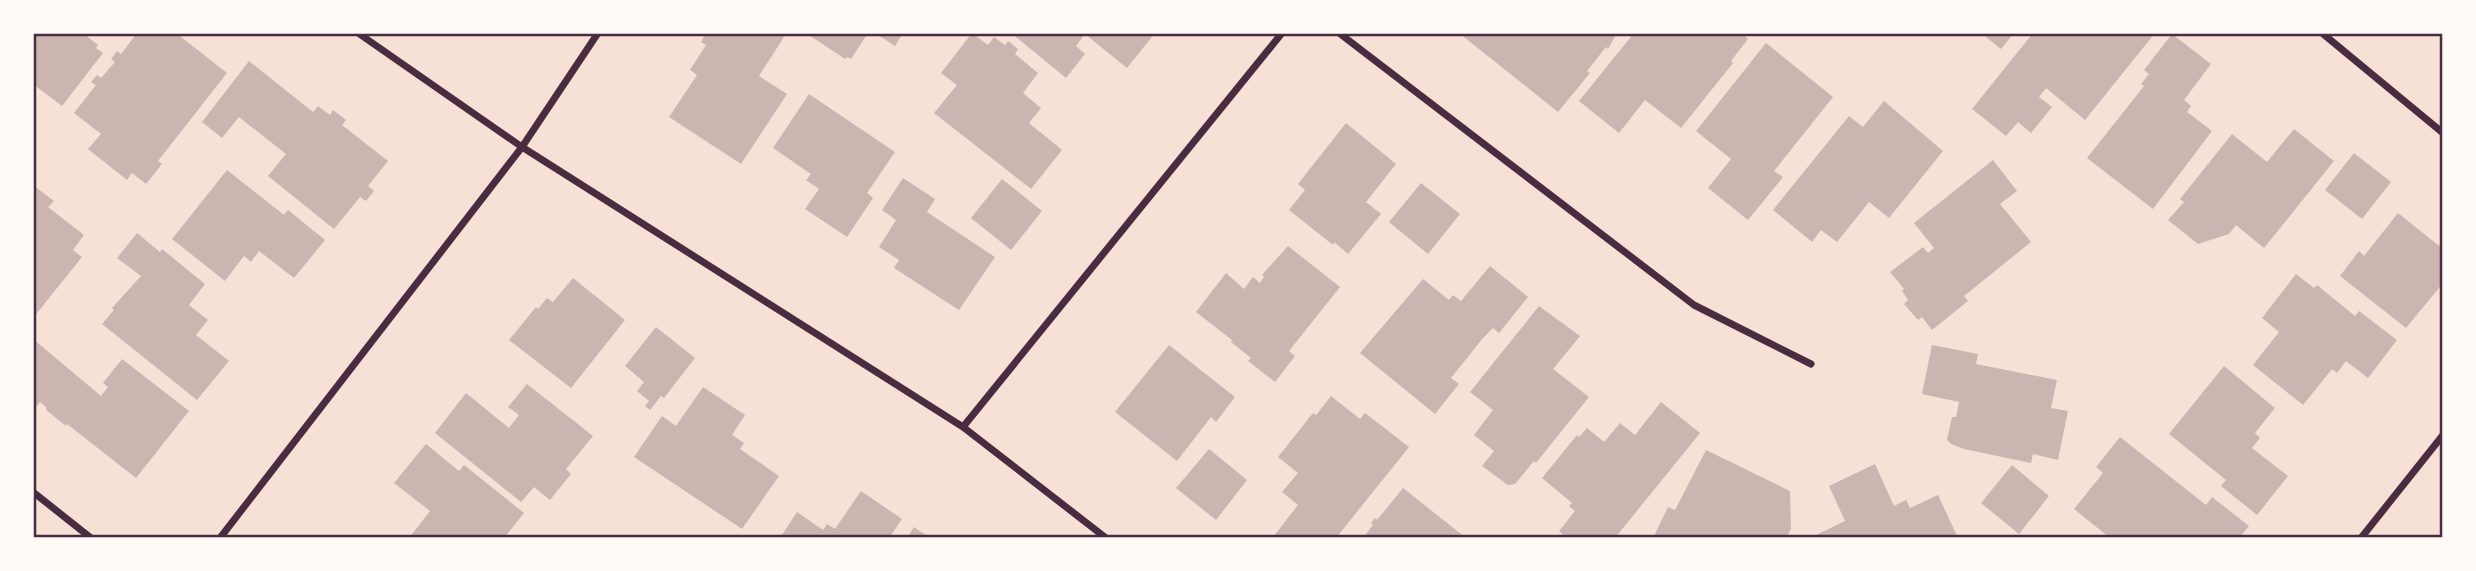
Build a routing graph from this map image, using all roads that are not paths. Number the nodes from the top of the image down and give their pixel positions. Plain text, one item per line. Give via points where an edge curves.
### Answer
1 (358, 33) edge
2 (598, 33) edge
3 (1282, 33) edge
4 (1339, 33) edge
5 (2322, 33) edge
6 (2443, 132) edge
7 (522, 147) junction
8 (1811, 364) dead end
9 (963, 427) junction
10 (2443, 435) edge
11 (33, 492) edge
12 (91, 538) edge
13 (220, 538) edge
14 (1106, 538) edge
15 (2361, 538) edge

1 - 7 street
2 - 7 street
3 - 9 street
4 - 8 street via 1694,305
5 - 6 street
7 - 9 street
7 - 13 street
9 - 14 street
10 - 15 street
11 - 12 street

